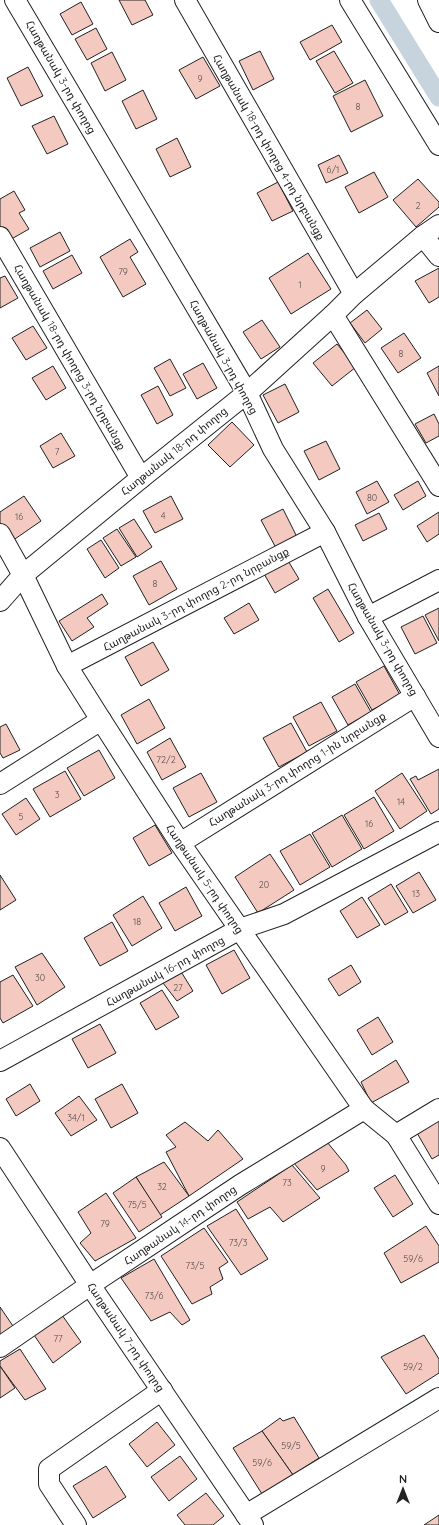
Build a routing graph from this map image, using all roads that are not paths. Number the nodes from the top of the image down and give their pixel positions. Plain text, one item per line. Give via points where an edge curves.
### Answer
1 (16, 0) edge
2 (185, 0) edge
3 (350, 0) edge
4 (428, 0) edge
5 (439, 22) edge
6 (439, 145) edge
7 (439, 224) edge
8 (423, 236) junction
9 (0, 237) edge
10 (439, 256) edge
11 (354, 294) junction
12 (333, 315) junction
13 (247, 393) junction
14 (141, 478) junction
15 (439, 486) edge
16 (325, 532) junction
17 (0, 534) edge
18 (23, 575) junction
19 (439, 580) edge
20 (0, 601) edge
21 (368, 617) junction
22 (67, 666) junction
23 (415, 696) junction
24 (101, 720) junction
25 (439, 737) edge
26 (0, 784) edge
27 (439, 832) edge
28 (180, 843) junction
29 (240, 929) junction
30 (0, 1061) edge
31 (364, 1109) junction
32 (439, 1109) edge
33 (396, 1135) junction
34 (0, 1148) edge
35 (439, 1204) edge
36 (90, 1285) junction
37 (0, 1347) edge
38 (162, 1390) junction
39 (439, 1398) edge
40 (250, 1520) edge
41 (76, 1525) edge

1 - 13 street, Հաղթանակ 3-րդ փողոց
2 - 11 street, Հաղթանակ 18-րդ փողոց 4-րդ նրբանցք
3 - 6 street
4 - 5 street
7 - 8 street, Հաղթանակ 18-րդ փողոց
8 - 10 street
8 - 11 street, Հաղթանակ 18-րդ փողոց
9 - 14 street, Հաղթանակ 18-րդ փողոց 3-րդ նրբանցք
11 - 12 street, Հաղթանակ 18-րդ փողոց
12 - 13 street, Հաղթանակ 18-րդ փողոց
12 - 15 street
13 - 14 street, Հաղթանակ 18-րդ փողոց
13 - 16 street, Հաղթանակ 3-րդ փողոց via 273,449
14 - 18 street, Հաղթանակ 18-րդ փողոց
16 - 21 street, Հաղթանակ 3-րդ փողոց
16 - 22 street, Հաղթանակ 3-րդ փողոց 2-րդ նրբանցք
17 - 18 street, Հաղթանակ 5-րդ փողոց
18 - 20 street, Հաղթանակ 18-րդ փողոց
18 - 22 street, Հաղթանակ 5-րդ փողոց
19 - 21 street
21 - 23 street, Հաղթանակ 3-րդ փողոց
22 - 24 street, Հաղթանակ 5-րդ փողոց
23 - 25 street, Հաղթանակ 3-րդ փողոց
23 - 28 street, Հաղթանակ 3-րդ փողոց 1-ին նրբանցք
24 - 26 street
24 - 28 street, Հաղթանակ 5-րդ փողոց
27 - 29 street, Հաղթանակ 16-րդ փողոց via 284,914
28 - 29 street, Հաղթանակ 5-րդ փողոց
29 - 30 street, Հաղթանակ 16-րդ փողոց
29 - 31 street, Հաղթանակ 5-րդ փողոց
31 - 33 street, Հաղթանակ 5-րդ փողոց
31 - 36 street, Հաղթանակ 14-րդ փողոց via 240,1185
32 - 33 street
33 - 35 street, Հաղթանակ 5-րդ փողոց
34 - 36 street, Հաղթանակ 7-րդ փողոց
36 - 37 street, Հաղթանակ 14-րդ փողոց
36 - 38 street, Հաղթանակ 7-րդ փողոց
38 - 40 street, Հաղթանակ 7-րդ փողոց
38 - 41 street via 50,1469 50,1484
39 - 40 street

